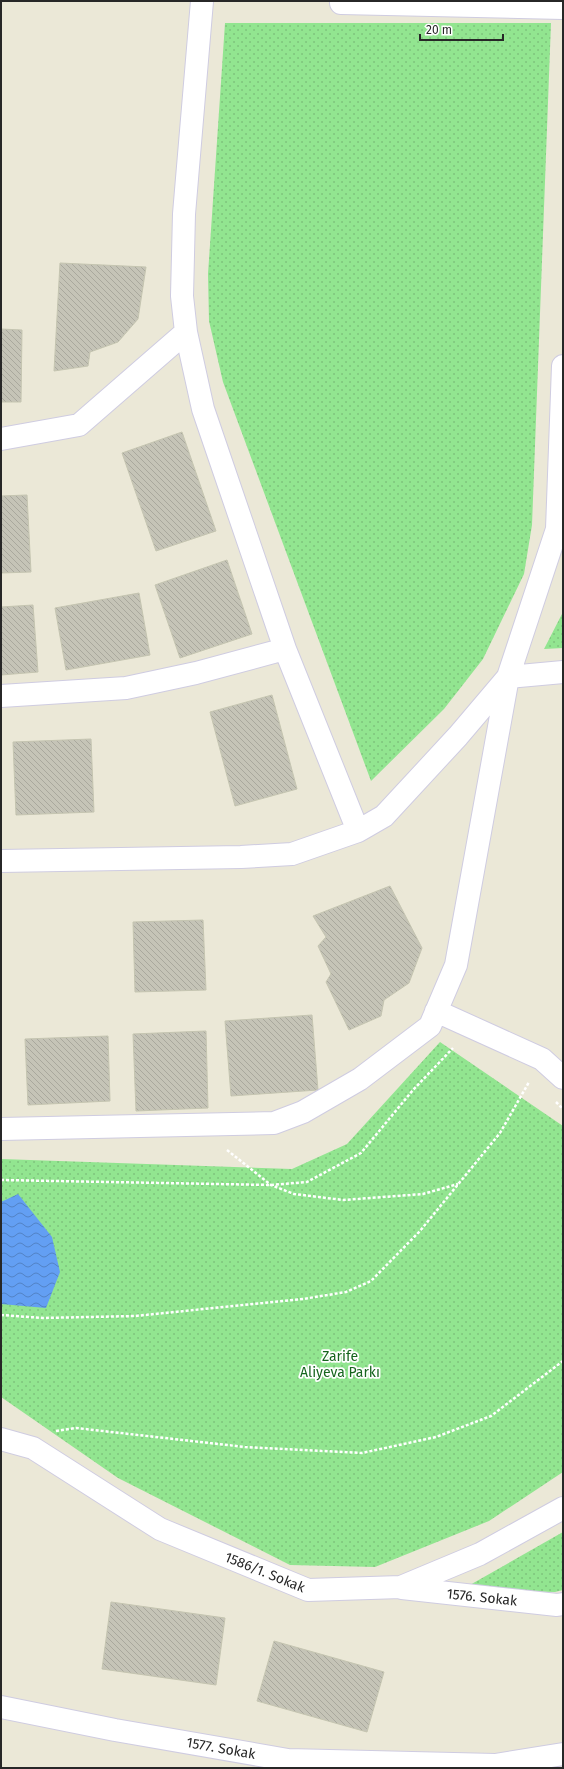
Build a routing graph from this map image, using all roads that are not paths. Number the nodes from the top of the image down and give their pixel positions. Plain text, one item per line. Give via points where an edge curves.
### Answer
1 (202, 1) edge
2 (341, 1) edge
3 (563, 8) edge
4 (186, 332) junction
5 (563, 366) edge
6 (1, 439) edge
7 (285, 649) junction
8 (563, 672) edge
9 (508, 677) junction
10 (1, 696) edge
11 (358, 830) junction
12 (1, 861) edge
13 (436, 1011) junction
14 (563, 1078) edge
15 (1, 1129) edge
16 (1, 1439) edge
17 (563, 1508) edge
18 (401, 1587) junction
19 (563, 1604) edge
20 (1, 1707) edge
21 (563, 1754) edge
22 (287, 1764) edge

1 - 4 street via 184,214 182,296
2 - 3 street
4 - 6 street via 78,425
4 - 7 street via 203,409
5 - 9 street via 557,529
7 - 10 street via 196,673 126,688
7 - 11 street
8 - 9 street
9 - 11 street via 384,816
9 - 13 street via 456,965
11 - 12 street via 292,854
13 - 14 street via 542,1059
13 - 15 street via 430,1026 360,1079 304,1112 274,1123
16 - 18 street, 1586/1. Sokak via 33,1448 160,1529 308,1590
17 - 18 street, 1586/1. Sokak via 480,1554
18 - 19 street, 1576. Sokak
20 - 22 street, 1577. Sokak
21 - 22 street, 1577. Sokak via 495,1765

